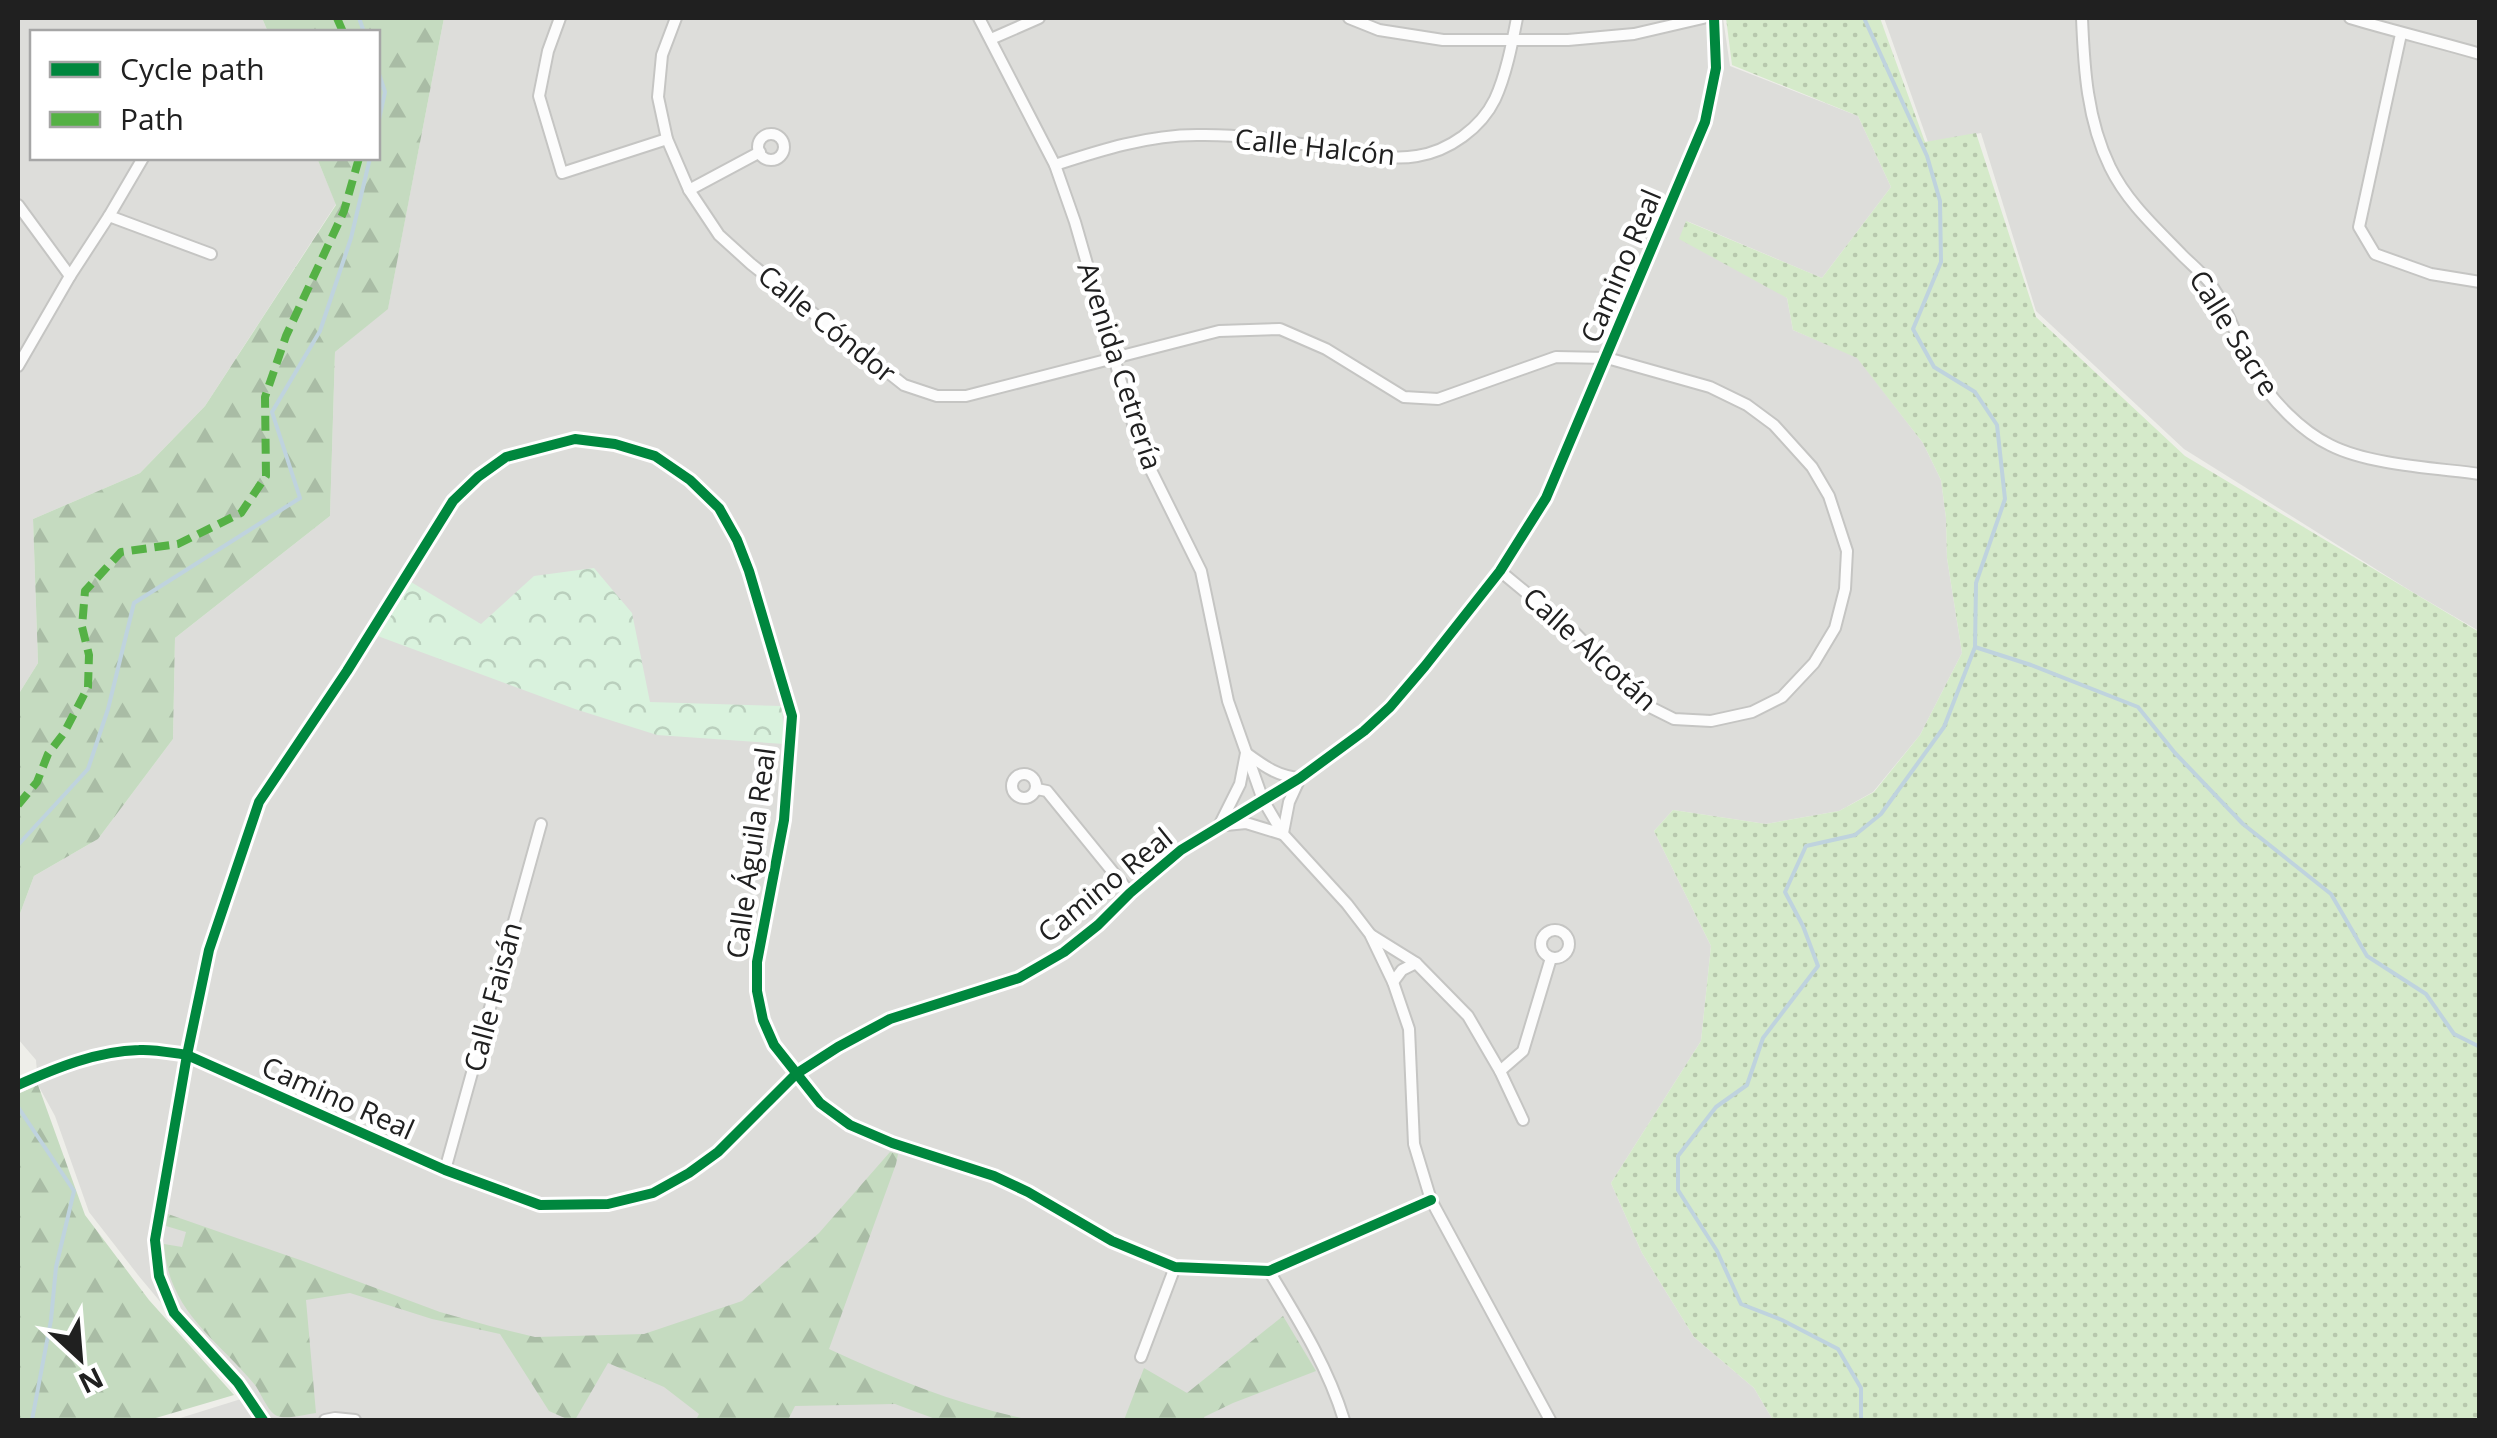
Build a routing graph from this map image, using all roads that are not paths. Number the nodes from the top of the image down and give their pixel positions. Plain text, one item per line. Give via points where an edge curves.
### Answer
1 (560, 18) edge
2 (676, 18) edge
3 (979, 18) edge
4 (1039, 18) edge
5 (1349, 18) edge
6 (1516, 18) edge
7 (1703, 18) edge
8 (1714, 18) edge
9 (2082, 18) edge
10 (2350, 18) edge
11 (2401, 34) junction
12 (990, 39) junction
13 (1512, 40) junction
14 (2480, 54) edge
15 (666, 139) junction
16 (760, 152) dead end
17 (142, 160) edge
18 (1055, 164) junction
19 (688, 190) junction
20 (18, 205) edge
21 (109, 216) junction
22 (211, 254) dead end
23 (70, 276) junction
24 (2480, 282) edge
25 (1113, 358) junction
26 (1607, 358) junction
27 (18, 366) edge
28 (2480, 474) edge
29 (1500, 571) junction
30 (1246, 752) junction
31 (1300, 778) junction
32 (1036, 789) dead end
33 (1263, 800) junction
34 (541, 824) dead end
35 (1220, 825) junction
36 (1283, 834) junction
37 (1130, 894) junction
38 (1370, 934) junction
39 (1551, 958) dead end
40 (1416, 964) junction
41 (1393, 982) junction
42 (187, 1056) junction
43 (1500, 1071) junction
44 (796, 1074) junction
45 (18, 1085) edge
46 (1522, 1120) dead end
47 (445, 1170) junction
48 (1430, 1200) junction
49 (1175, 1268) junction
50 (1269, 1271) junction
51 (1141, 1357) dead end
52 (263, 1420) edge
53 (326, 1420) edge
54 (355, 1420) edge
55 (1344, 1420) edge
56 (1550, 1420) edge

1 - 15 street via 539,96 562,173
2 - 15 street, Calle Cóndor via 662,55 658,97
3 - 12 street, Avenida Cetrería
4 - 12 street
5 - 13 street via 1443,40
6 - 13 street, Calle Halcón
7 - 13 street via 1634,34
8 - 26 street, Camino Real via 1716,68 1705,122
9 - 28 street, Calle Sacre via 2085,80 2109,165 2129,201 2208,281 2276,402 2330,446 2378,461
10 - 11 street
11 - 14 street
11 - 24 street via 2359,228 2375,254 2430,274
12 - 18 street, Avenida Cetrería
13 - 18 street, Calle Halcón via 1496,98 1483,117 1466,134 1421,156 1195,135 1119,144
15 - 19 street, Calle Cóndor
16 - 19 street
17 - 21 street
18 - 25 street, Avenida Cetrería
19 - 25 street, Calle Cóndor via 720,235 904,385 937,396 966,396
20 - 23 street
21 - 22 street
21 - 23 street
23 - 27 street
25 - 26 street, Calle Cóndor via 1219,331 1280,329 1404,397 1438,399 1556,357
25 - 30 street, Avenida Cetrería via 1140,448 1201,571
26 - 29 street, Camino Real via 1546,498
26 - 29 street, Calle Alcotán via 1710,387 1746,405 1812,467 1847,552 1834,628 1814,663 1782,697 1712,721 1674,720 1646,705 1575,633
29 - 31 street, Camino Real via 1390,707
30 - 31 street via 1267,769
30 - 33 street, Avenida Cetrería
30 - 35 street via 1240,784
31 - 33 street, Camino Real
31 - 36 street
32 - 37 street, Camino Real via 1047,791
33 - 35 street, Camino Real
33 - 36 street, Avenida Cetrería
34 - 47 street, Calle Faisán
35 - 36 street via 1246,823
35 - 37 street, Camino Real
36 - 38 street, Avenida Cetrería
37 - 44 street, Camino Real via 1064,952 1019,978 890,1019
38 - 40 street
38 - 41 street, Avenida Cetrería
39 - 43 street via 1523,1051
40 - 41 street
40 - 43 street via 1468,1016
41 - 48 street, Avenida Cetrería via 1409,1029 1414,1144
42 - 44 street, Calle Águila Real via 209,950 259,802 453,501 506,457 575,439 655,456 690,480 719,508 749,572 792,716 784,820 757,991 774,1045
42 - 45 street, Camino Real via 141,1050 103,1055
42 - 47 street, Camino Real
42 - 52 street, Calle Águila Real via 155,1240 159,1276 174,1313
43 - 46 street
44 - 47 street, Camino Real via 718,1152 653,1193 608,1204 540,1206
44 - 49 street, Calle Águila Real via 850,1124 994,1176
48 - 50 street, Calle Águila Real
48 - 56 street, Avenida Cetrería
49 - 50 street, Calle Águila Real
49 - 51 street
50 - 55 street via 1307,1334
53 - 54 street

